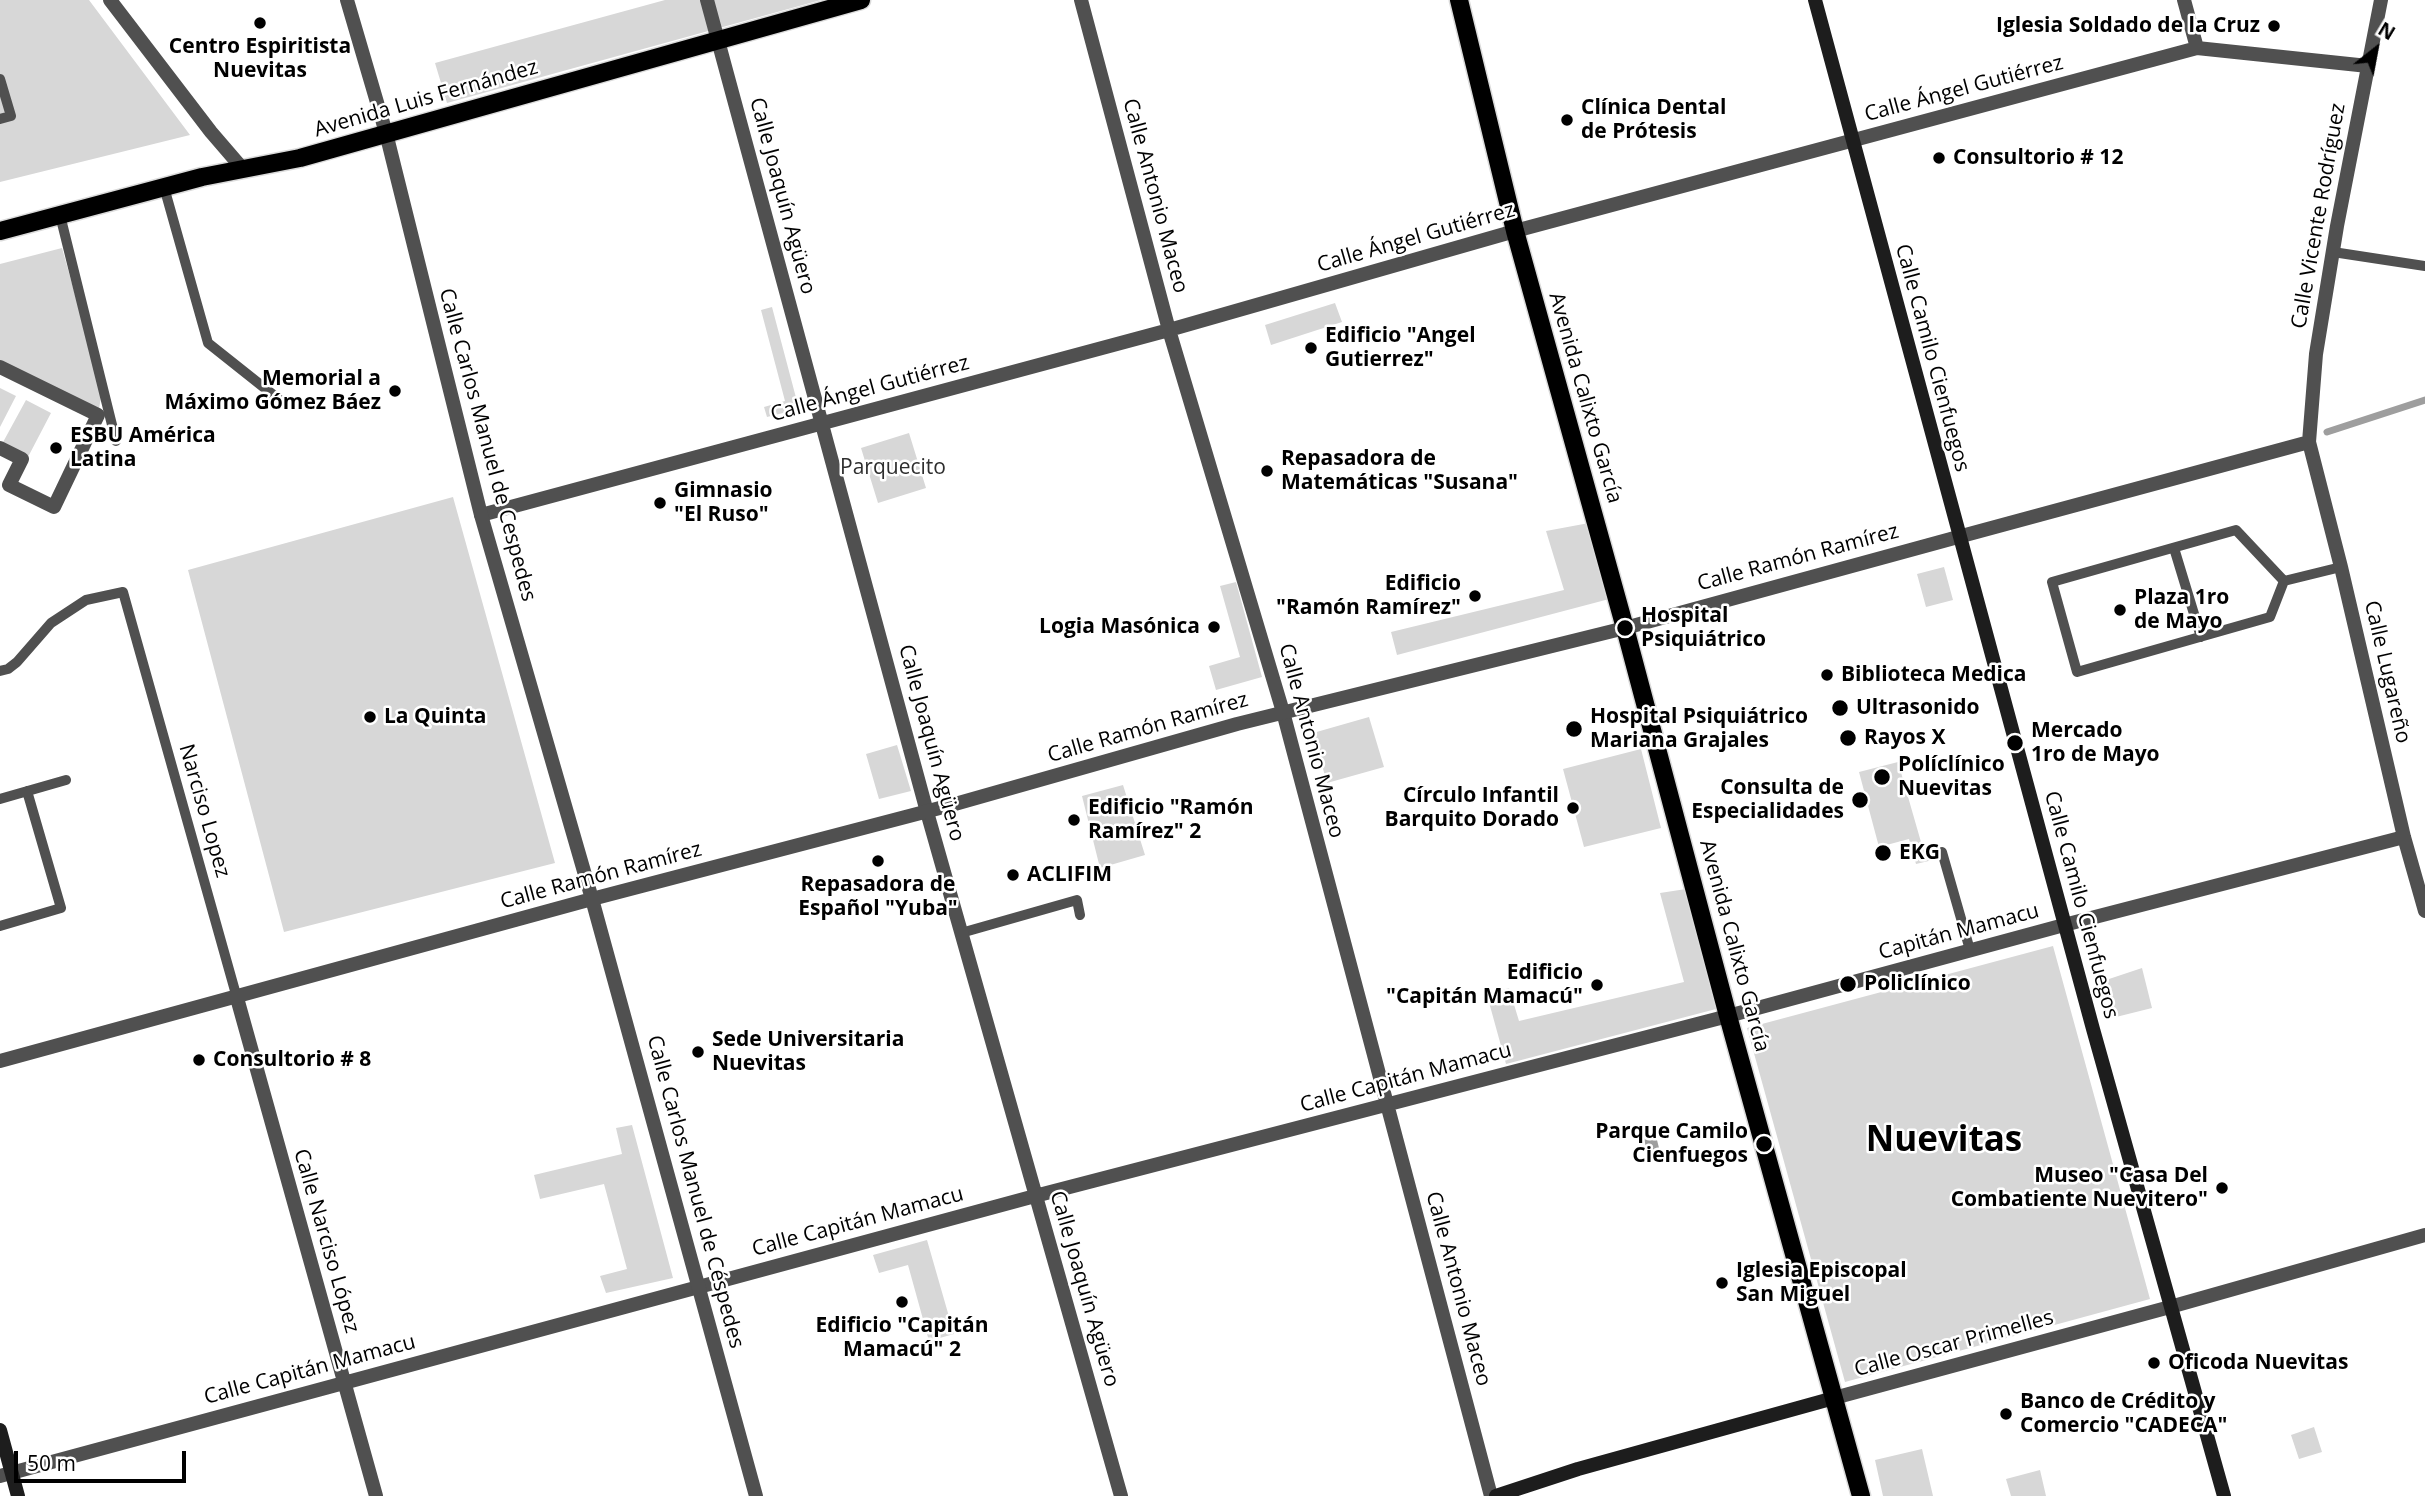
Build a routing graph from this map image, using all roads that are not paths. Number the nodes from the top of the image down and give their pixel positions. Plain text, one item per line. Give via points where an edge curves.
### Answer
1 (110, 0) edge
2 (348, 0) edge
3 (707, 0) edge
4 (861, 0) edge
5 (1081, 0) edge
6 (1459, 0) edge
7 (1815, 0) edge
8 (2184, 0) edge
9 (2381, 0) edge
10 (718, 40) junction
11 (2197, 48) junction
12 (2368, 66) junction
13 (0, 79) edge
14 (0, 119) edge
15 (386, 134) junction
16 (1852, 141) junction
17 (243, 168) junction
18 (164, 187) junction
19 (60, 215) junction
20 (0, 231) edge
21 (1515, 231) junction
22 (2333, 252) junction
23 (2425, 265) edge
24 (1169, 330) junction
25 (0, 367) edge
26 (281, 401) dead end
27 (822, 424) junction
28 (116, 441) dead end
29 (2309, 442) junction
30 (0, 448) edge
31 (481, 514) junction
32 (1958, 537) junction
33 (2174, 548) junction
34 (2341, 567) junction
35 (2284, 581) junction
36 (1625, 628) junction
37 (2201, 637) junction
38 (0, 671) edge
39 (1283, 712) junction
40 (66, 780) dead end
41 (27, 792) junction
42 (0, 799) edge
43 (927, 811) junction
44 (2404, 836) junction
45 (1941, 852) dead end
46 (592, 899) junction
47 (2425, 911) edge
48 (1080, 915) dead end
49 (2064, 925) junction
50 (0, 926) edge
51 (961, 933) junction
52 (1970, 950) junction
53 (237, 998) junction
54 (1728, 1016) junction
55 (0, 1061) edge
56 (1387, 1105) junction
57 (1035, 1196) junction
58 (2425, 1235) edge
59 (699, 1287) junction
60 (2170, 1307) junction
61 (344, 1383) junction
62 (1834, 1398) junction
63 (0, 1430) edge
64 (6, 1475) edge
65 (18, 1496) edge
66 (376, 1496) edge
67 (756, 1496) edge
68 (1121, 1496) edge
69 (1494, 1496) edge
70 (1861, 1496) edge
71 (2224, 1496) edge

1 - 17 street
2 - 15 street, Calle Carlos Manuel de Cespedes
3 - 10 street, Calle Joaquín Agüero
4 - 10 main road, Avenida Luis Fernández
5 - 24 street, Calle Antonio Maceo
6 - 21 main road, Avenida Calixto García
7 - 16 main road, Calle Camilo Cienfuegos
8 - 11 street
9 - 12 street, Calle Vicente Rodríguez
10 - 15 main road, Avenida Luis Fernández
10 - 27 street, Calle Joaquín Agüero
11 - 12 street, Calle Ángel Gutiérrez
11 - 16 street, Calle Ángel Gutiérrez
12 - 22 street, Calle Vicente Rodríguez
13 - 14 lane via 11,116
15 - 17 main road, Avenida Luis Fernández
15 - 31 street, Calle Carlos Manuel de Cespedes
16 - 21 street, Calle Ángel Gutiérrez
16 - 32 main road, Calle Camilo Cienfuegos
17 - 18 main road, Avenida Luis Fernández
18 - 19 main road, Avenida Luis Fernández
18 - 26 lane via 208,343
19 - 20 main road, Avenida Luis Fernández
19 - 28 lane
21 - 24 street, Calle Ángel Gutiérrez
21 - 36 main road, Avenida Calixto García
22 - 23 lane
22 - 29 street, Calle Vicente Rodríguez via 2316,354
24 - 27 street, Calle Ángel Gutiérrez
24 - 39 street, Calle Antonio Maceo
25 - 30 street via 98,415 54,507 9,485 22,459
27 - 31 street, Calle Ángel Gutiérrez
27 - 43 street, Calle Joaquín Agüero
29 - 32 street, Calle Ramón Ramírez
29 - 34 street, Calle Lugareño
31 - 46 street, Calle Carlos Manuel de Cespedes
32 - 36 street, Calle Ramón Ramírez
32 - 49 main road, Calle Camilo Cienfuegos
33 - 35 lane via 2236,530
33 - 37 lane
33 - 37 lane via 2052,582 2077,672
34 - 35 lane
34 - 44 street, Calle Lugareño
35 - 37 lane via 2270,617
36 - 39 street, Calle Ramón Ramírez
36 - 54 main road, Avenida Calixto García
38 - 53 lane, Narciso Lopez via 17,662 51,622 86,600 123,592
39 - 43 street, Calle Ramón Ramírez
39 - 56 street, Calle Antonio Maceo
40 - 41 lane
41 - 42 lane
41 - 50 lane via 61,908
43 - 46 street, Calle Ramón Ramírez
43 - 51 street, Calle Joaquín Agüero
44 - 47 street, Calle Lugareño
44 - 49 street, Capitán Mamacu
45 - 52 lane
46 - 53 street, Calle Ramón Ramírez
46 - 59 street, Calle Carlos Manuel de Céspedes
48 - 51 lane via 1077,901
49 - 52 street, Capitán Mamacu
49 - 60 main road, Calle Camilo Cienfuegos
51 - 57 street, Calle Joaquín Agüero
52 - 54 street, Capitán Mamacu
53 - 55 street, Calle Ramón Ramírez
53 - 61 street, Calle Narciso López
54 - 56 street, Calle Capitán Mamacu
54 - 62 main road, Avenida Calixto García
56 - 57 street, Calle Capitán Mamacu
56 - 69 street, Calle Antonio Maceo
57 - 59 street, Calle Capitán Mamacu
57 - 68 street, Calle Joaquín Agüero
58 - 60 street, Calle Oscar Primelles
59 - 61 street, Calle Capitán Mamacu
59 - 67 street, Calle Carlos Manuel de Céspedes
60 - 62 street, Calle Oscar Primelles
60 - 71 main road, Calle Camilo Cienfuegos
61 - 64 street, Calle Capitán Mamacu
61 - 66 street, Calle Narciso López
62 - 69 main road, Calle Oscar Primelles
62 - 70 main road, Avenida Calixto García
63 - 64 main road
64 - 65 main road

